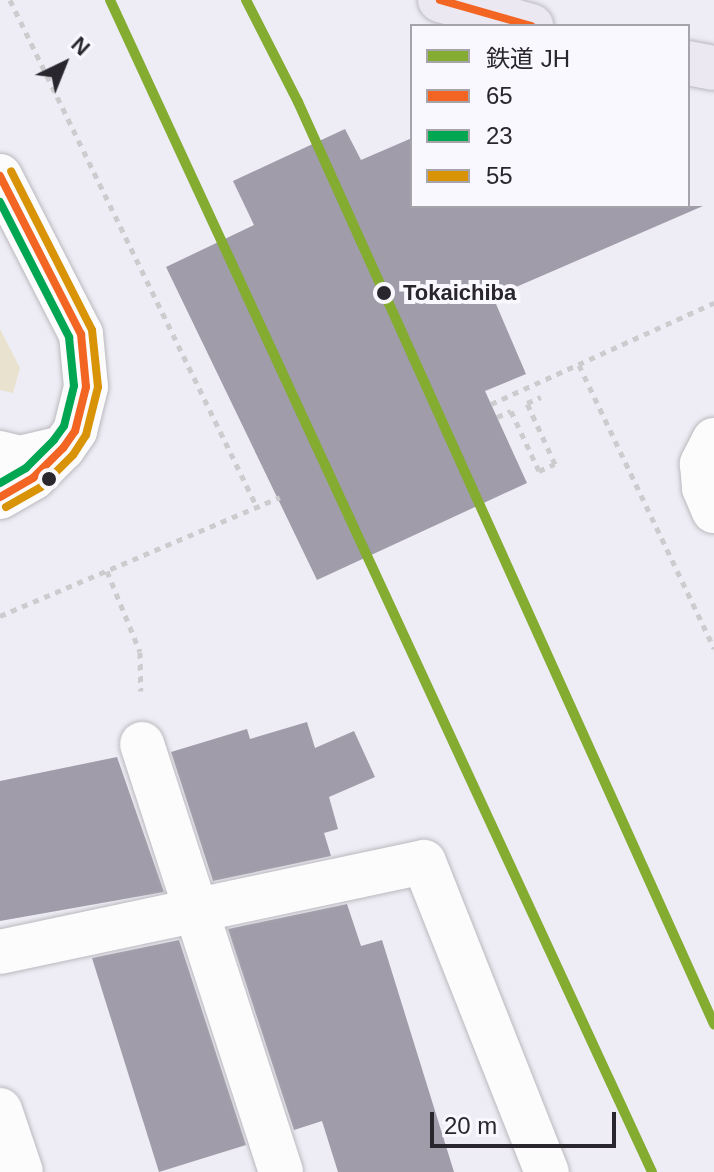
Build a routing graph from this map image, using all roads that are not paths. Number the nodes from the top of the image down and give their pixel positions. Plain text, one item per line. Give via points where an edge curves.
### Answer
1 (440, 0) edge
2 (524, 24) edge
3 (690, 63) edge
4 (714, 68) edge
5 (0, 176) edge
6 (714, 440) edge
7 (63, 448) junction
8 (0, 453) edge
9 (0, 497) edge
10 (714, 511) edge
11 (142, 744) road end
12 (195, 912) junction
13 (0, 952) edge
14 (0, 1110) edge
15 (21, 1172) edge
16 (281, 1172) edge
17 (547, 1172) edge

1 - 2 main road
3 - 4 main road
5 - 7 street via 81,334 86,387 75,431
6 - 10 street via 702,464
7 - 8 street via 20,458
7 - 9 street via 33,478
11 - 12 street
12 - 13 street
12 - 16 street
12 - 17 street via 424,862
14 - 15 street

